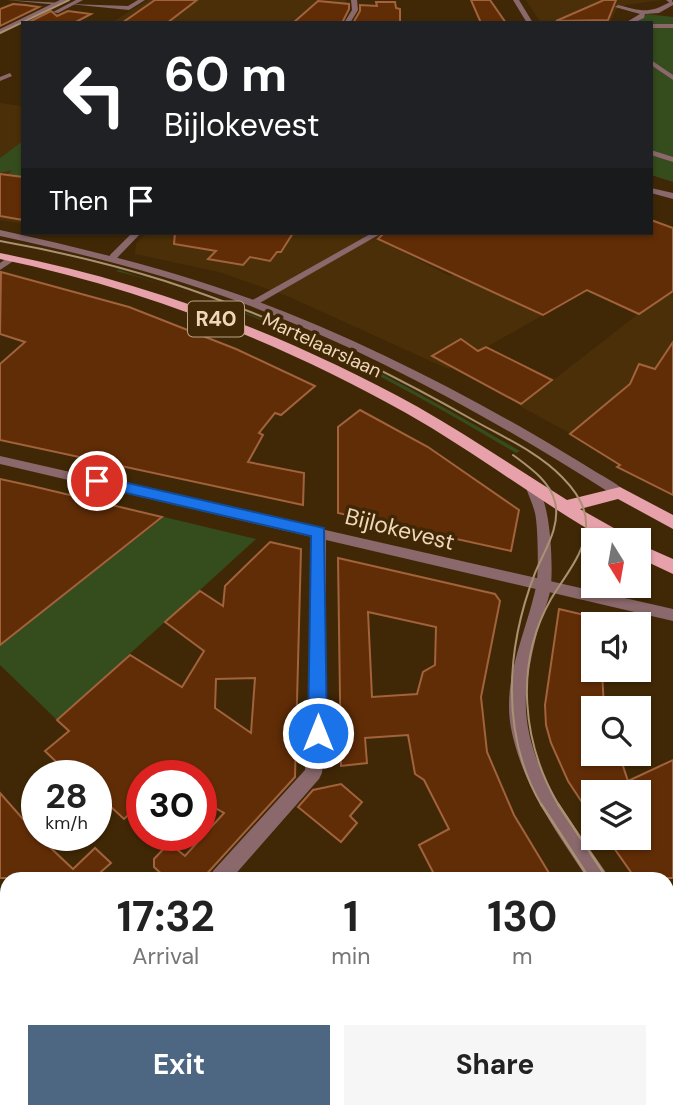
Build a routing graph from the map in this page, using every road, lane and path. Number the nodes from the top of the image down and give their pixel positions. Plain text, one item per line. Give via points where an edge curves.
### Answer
1 (10, 0) edge
2 (79, 0) edge
3 (142, 0) edge
4 (354, 0) edge
5 (516, 0) edge
6 (50, 1) edge
7 (61, 1) edge
8 (672, 2) edge
9 (72, 4) junction
10 (618, 7) dead end
11 (657, 12) junction
12 (643, 13) junction
13 (673, 16) edge
14 (37, 21) edge
15 (348, 21) edge
16 (529, 21) edge
17 (634, 21) edge
18 (653, 26) edge
19 (673, 26) edge
20 (21, 29) edge
21 (0, 31) edge
22 (0, 40) edge
23 (653, 63) edge
24 (10, 75) dead end
25 (672, 76) edge
26 (653, 77) edge
27 (0, 79) edge
28 (653, 153) edge
29 (673, 160) edge
30 (653, 191) edge
31 (673, 196) edge
32 (0, 233) edge
33 (135, 235) edge
34 (374, 235) edge
35 (113, 257) junction
36 (4, 260) edge
37 (254, 302) junction
38 (0, 460) edge
39 (532, 488) junction
40 (620, 493) junction
41 (564, 507) junction
42 (542, 514) junction
43 (673, 523) edge
44 (600, 528) edge
45 (319, 532) junction
46 (651, 556) edge
47 (673, 567) edge
48 (544, 585) junction
49 (673, 615) edge
50 (225, 872) edge
51 (594, 872) edge

1 - 6 street
2 - 9 street
3 - 9 street via 129,8
4 - 15 street via 355,10
5 - 16 street
6 - 7 street
7 - 21 street
8 - 11 street
9 - 14 street
10 - 12 street
11 - 12 street
11 - 13 street
12 - 17 street
18 - 19 street
20 - 22 street
23 - 25 street
24 - 27 street
25 - 26 street
28 - 29 street
30 - 31 street
32 - 35 street, Martelaarslaan / R40
33 - 35 street
34 - 37 street, Martelaarslaan
35 - 37 street, Martelaarslaan / R40
36 - 39 main road, Martelaarslaan / R40 via 153,294 304,356 464,442
37 - 40 street, Martelaarslaan / R40 via 420,375
38 - 45 street, Bijlokevest
39 - 41 main road, Martelaarslaan / R40
39 - 42 street
40 - 41 main road
40 - 43 main road, Martelaarslaan / R40
41 - 42 street
41 - 44 main road, Martelaarslaan / R40
42 - 48 street
45 - 48 street, Bijlokevest
45 - 50 street via 318,733 313,773
46 - 47 main road
48 - 49 street
48 - 51 street via 521,673 519,726 545,798

